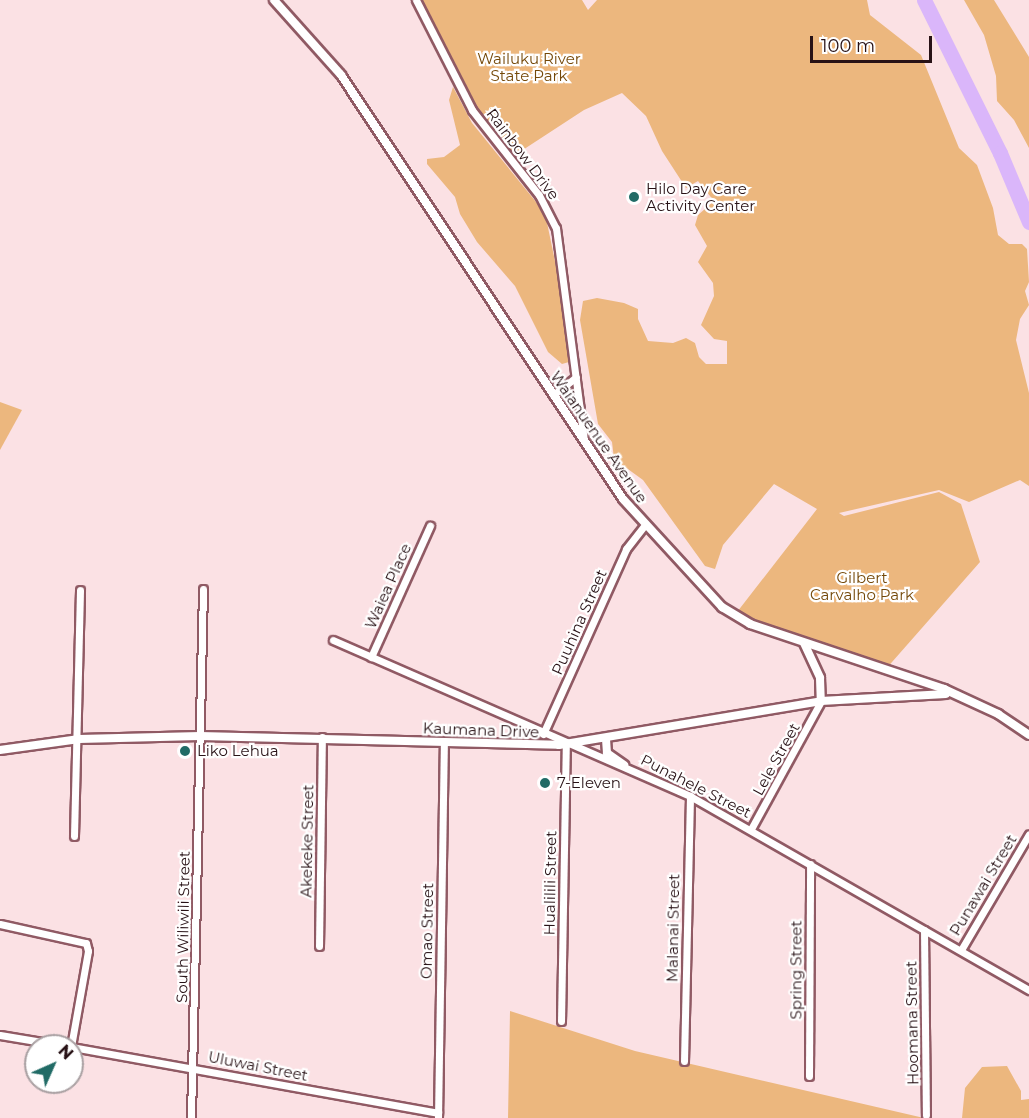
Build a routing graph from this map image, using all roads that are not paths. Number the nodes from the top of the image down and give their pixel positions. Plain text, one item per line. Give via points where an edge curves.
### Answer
1 (274, 0) edge
2 (416, 0) edge
3 (576, 377) junction
4 (553, 395) junction
5 (584, 444) junction
6 (645, 525) junction
7 (430, 526) dead end
8 (203, 589) dead end
9 (80, 591) dead end
10 (333, 640) dead end
11 (804, 643) junction
12 (371, 657) junction
13 (958, 696) junction
14 (821, 701) junction
15 (543, 734) junction
16 (1029, 735) edge
17 (200, 736) junction
18 (322, 737) junction
19 (606, 739) junction
20 (79, 740) junction
21 (444, 744) junction
22 (566, 745) junction
23 (0, 750) edge
24 (624, 765) junction
25 (690, 796) junction
26 (751, 829) junction
27 (1029, 834) edge
28 (74, 836) dead end
29 (810, 864) junction
30 (0, 924) edge
31 (924, 930) junction
32 (319, 946) dead end
33 (961, 950) junction
34 (1029, 990) edge
35 (561, 1021) dead end
36 (73, 1034) edge
37 (0, 1035) edge
38 (24, 1039) edge
39 (84, 1048) edge
40 (684, 1061) dead end
41 (194, 1067) junction
42 (809, 1076) dead end
43 (927, 1115) dead end
44 (438, 1116) edge
45 (191, 1118) edge

1 - 4 street, Waianuenue Avenue via 341,75
2 - 3 street, Rainbow Drive via 472,110 549,211 560,243
3 - 4 street
3 - 5 street, Rainbow Drive
4 - 5 street, Waianuenue Avenue
5 - 6 street, Waianuenue Avenue
6 - 11 street, Waianuenue Avenue via 722,607 750,624
6 - 15 street, Puuhina Street via 626,549
7 - 12 street, Waiea Place
8 - 17 street, South Wiliwili Street
9 - 20 street
10 - 12 street, Punahele Street
11 - 13 street, Waianuenue Avenue
11 - 14 street via 820,678
12 - 15 street, Punahele Street
13 - 14 street, Kaumana Drive via 936,692
13 - 16 street, Waianuenue Avenue via 998,714
14 - 19 street, Kaumana Drive
14 - 26 street, Lele Street
15 - 22 street, Punahele Street
17 - 18 street, Kaumana Drive
17 - 20 street, Kaumana Drive
17 - 41 street, South Wiliwili Street
18 - 21 street, Kaumana Drive
18 - 32 street, Akekeke Street
19 - 22 street, Kaumana Drive
19 - 24 street via 607,753
20 - 23 street, Kaumana Drive
20 - 28 street
21 - 22 street, Kaumana Drive
21 - 44 street, Omao Street
22 - 24 street, Punahele Street
22 - 35 street, Hualilili Street
24 - 25 street, Punahele Street
25 - 26 street, Punahele Street
25 - 40 street, Malanai Street
26 - 29 street, Punahele Street
27 - 33 street, Punawai Street
29 - 31 street, Punahele Street
29 - 42 street, Spring Street
30 - 36 street via 79,938 86,943 88,951
31 - 33 street, Punahele Street
31 - 43 street, Hoomana Street
33 - 34 street, Punahele Street
37 - 38 street
39 - 41 street, Uluwai Street
41 - 44 street, Uluwai Street
41 - 45 street, South Wiliwili Street

